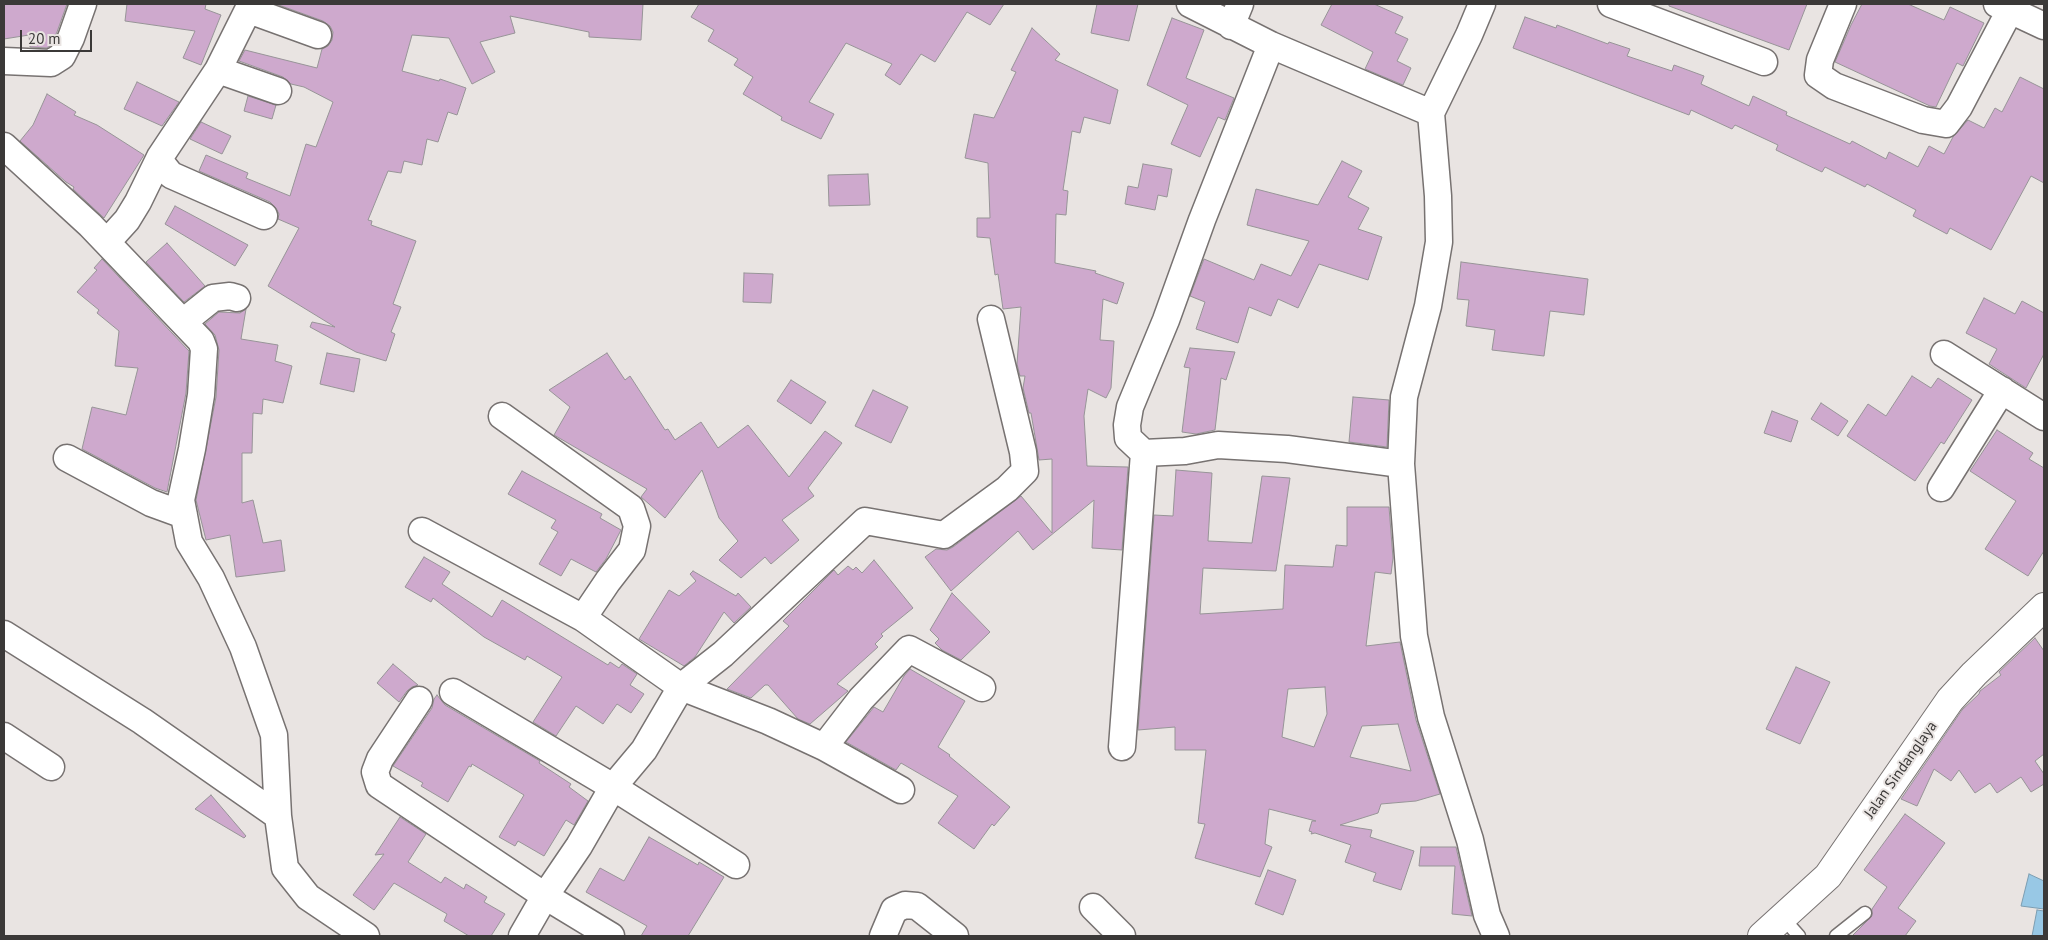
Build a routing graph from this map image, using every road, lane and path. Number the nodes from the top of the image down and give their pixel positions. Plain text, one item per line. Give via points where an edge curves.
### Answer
1 (82, 4) edge
2 (1190, 4) edge
3 (1482, 4) edge
4 (1611, 4) edge
5 (1843, 4) edge
6 (250, 7) edge
7 (2003, 7) edge
8 (1235, 15) edge
9 (2044, 26) edge
10 (318, 35) dead end
11 (1271, 45) junction
12 (4, 62) edge
13 (1764, 62) dead end
14 (218, 70) junction
15 (278, 91) dead end
16 (1431, 113) junction
17 (4, 146) edge
18 (160, 157) junction
19 (264, 216) dead end
20 (107, 242) junction
21 (237, 298) dead end
22 (991, 319) dead end
23 (183, 322) junction
24 (1944, 354) dead end
25 (2002, 390) junction
26 (2040, 407) edge
27 (502, 416) dead end
28 (1144, 454) junction
29 (67, 458) dead end
30 (1401, 464) junction
31 (1941, 488) dead end
32 (184, 515) junction
33 (422, 531) dead end
34 (2044, 607) edge
35 (583, 618) junction
36 (4, 634) edge
37 (681, 686) junction
38 (982, 688) dead end
39 (453, 692) dead end
40 (419, 700) dead end
41 (4, 736) edge
42 (824, 747) junction
43 (1122, 747) dead end
44 (51, 766) dead end
45 (613, 787) junction
46 (901, 790) dead end
47 (278, 816) junction
48 (736, 865) dead end
49 (545, 896) junction
50 (1092, 907) dead end
51 (1865, 913) dead end
52 (1791, 927) edge
53 (366, 936) edge
54 (522, 936) edge
55 (611, 936) edge
56 (883, 936) edge
57 (955, 936) edge
58 (1122, 936) edge
59 (1496, 936) edge
60 (1762, 936) edge
61 (1836, 936) edge

1 - 12 street via 62,56 51,63
2 - 8 street
3 - 16 street
4 - 13 street
5 - 7 street via 1820,60 1818,75 1834,86 1923,120 1946,124 1959,107
6 - 10 street
6 - 14 street
7 - 9 street
8 - 11 street
11 - 16 street
11 - 28 street via 1130,407 1128,438
14 - 15 street
14 - 18 street
16 - 30 street via 1439,242 1428,306 1404,397
17 - 20 street
18 - 19 street via 171,175
18 - 20 street via 127,220
20 - 23 street
21 - 23 street via 213,298
22 - 37 street via 1025,471 1007,489 944,535 865,521 723,654
23 - 32 street via 201,341 204,349 198,413 181,500
24 - 25 street
25 - 26 street
25 - 31 street
27 - 35 street via 631,508 637,526 632,550
28 - 30 street via 1185,452 1218,445 1287,449
28 - 43 street
29 - 32 street via 151,503
30 - 59 street via 1414,636 1431,717 1470,840 1487,915
32 - 47 street via 189,542 211,578 242,646 274,735
33 - 35 street
34 - 52 street, Jalan Sindanglaya via 1950,700
35 - 37 street
36 - 47 street via 142,720
37 - 42 street
37 - 45 street via 644,750
38 - 42 street via 916,642 860,699
39 - 45 street
40 - 49 street via 380,759 375,772 379,785
41 - 44 street
42 - 46 street
45 - 48 street
45 - 49 street
47 - 53 street via 285,868 308,897
49 - 54 street
49 - 55 street
50 - 58 street
51 - 61 lane
52 - 60 street, Jalan Sindanglaya
56 - 57 street via 894,910 905,905 917,906

